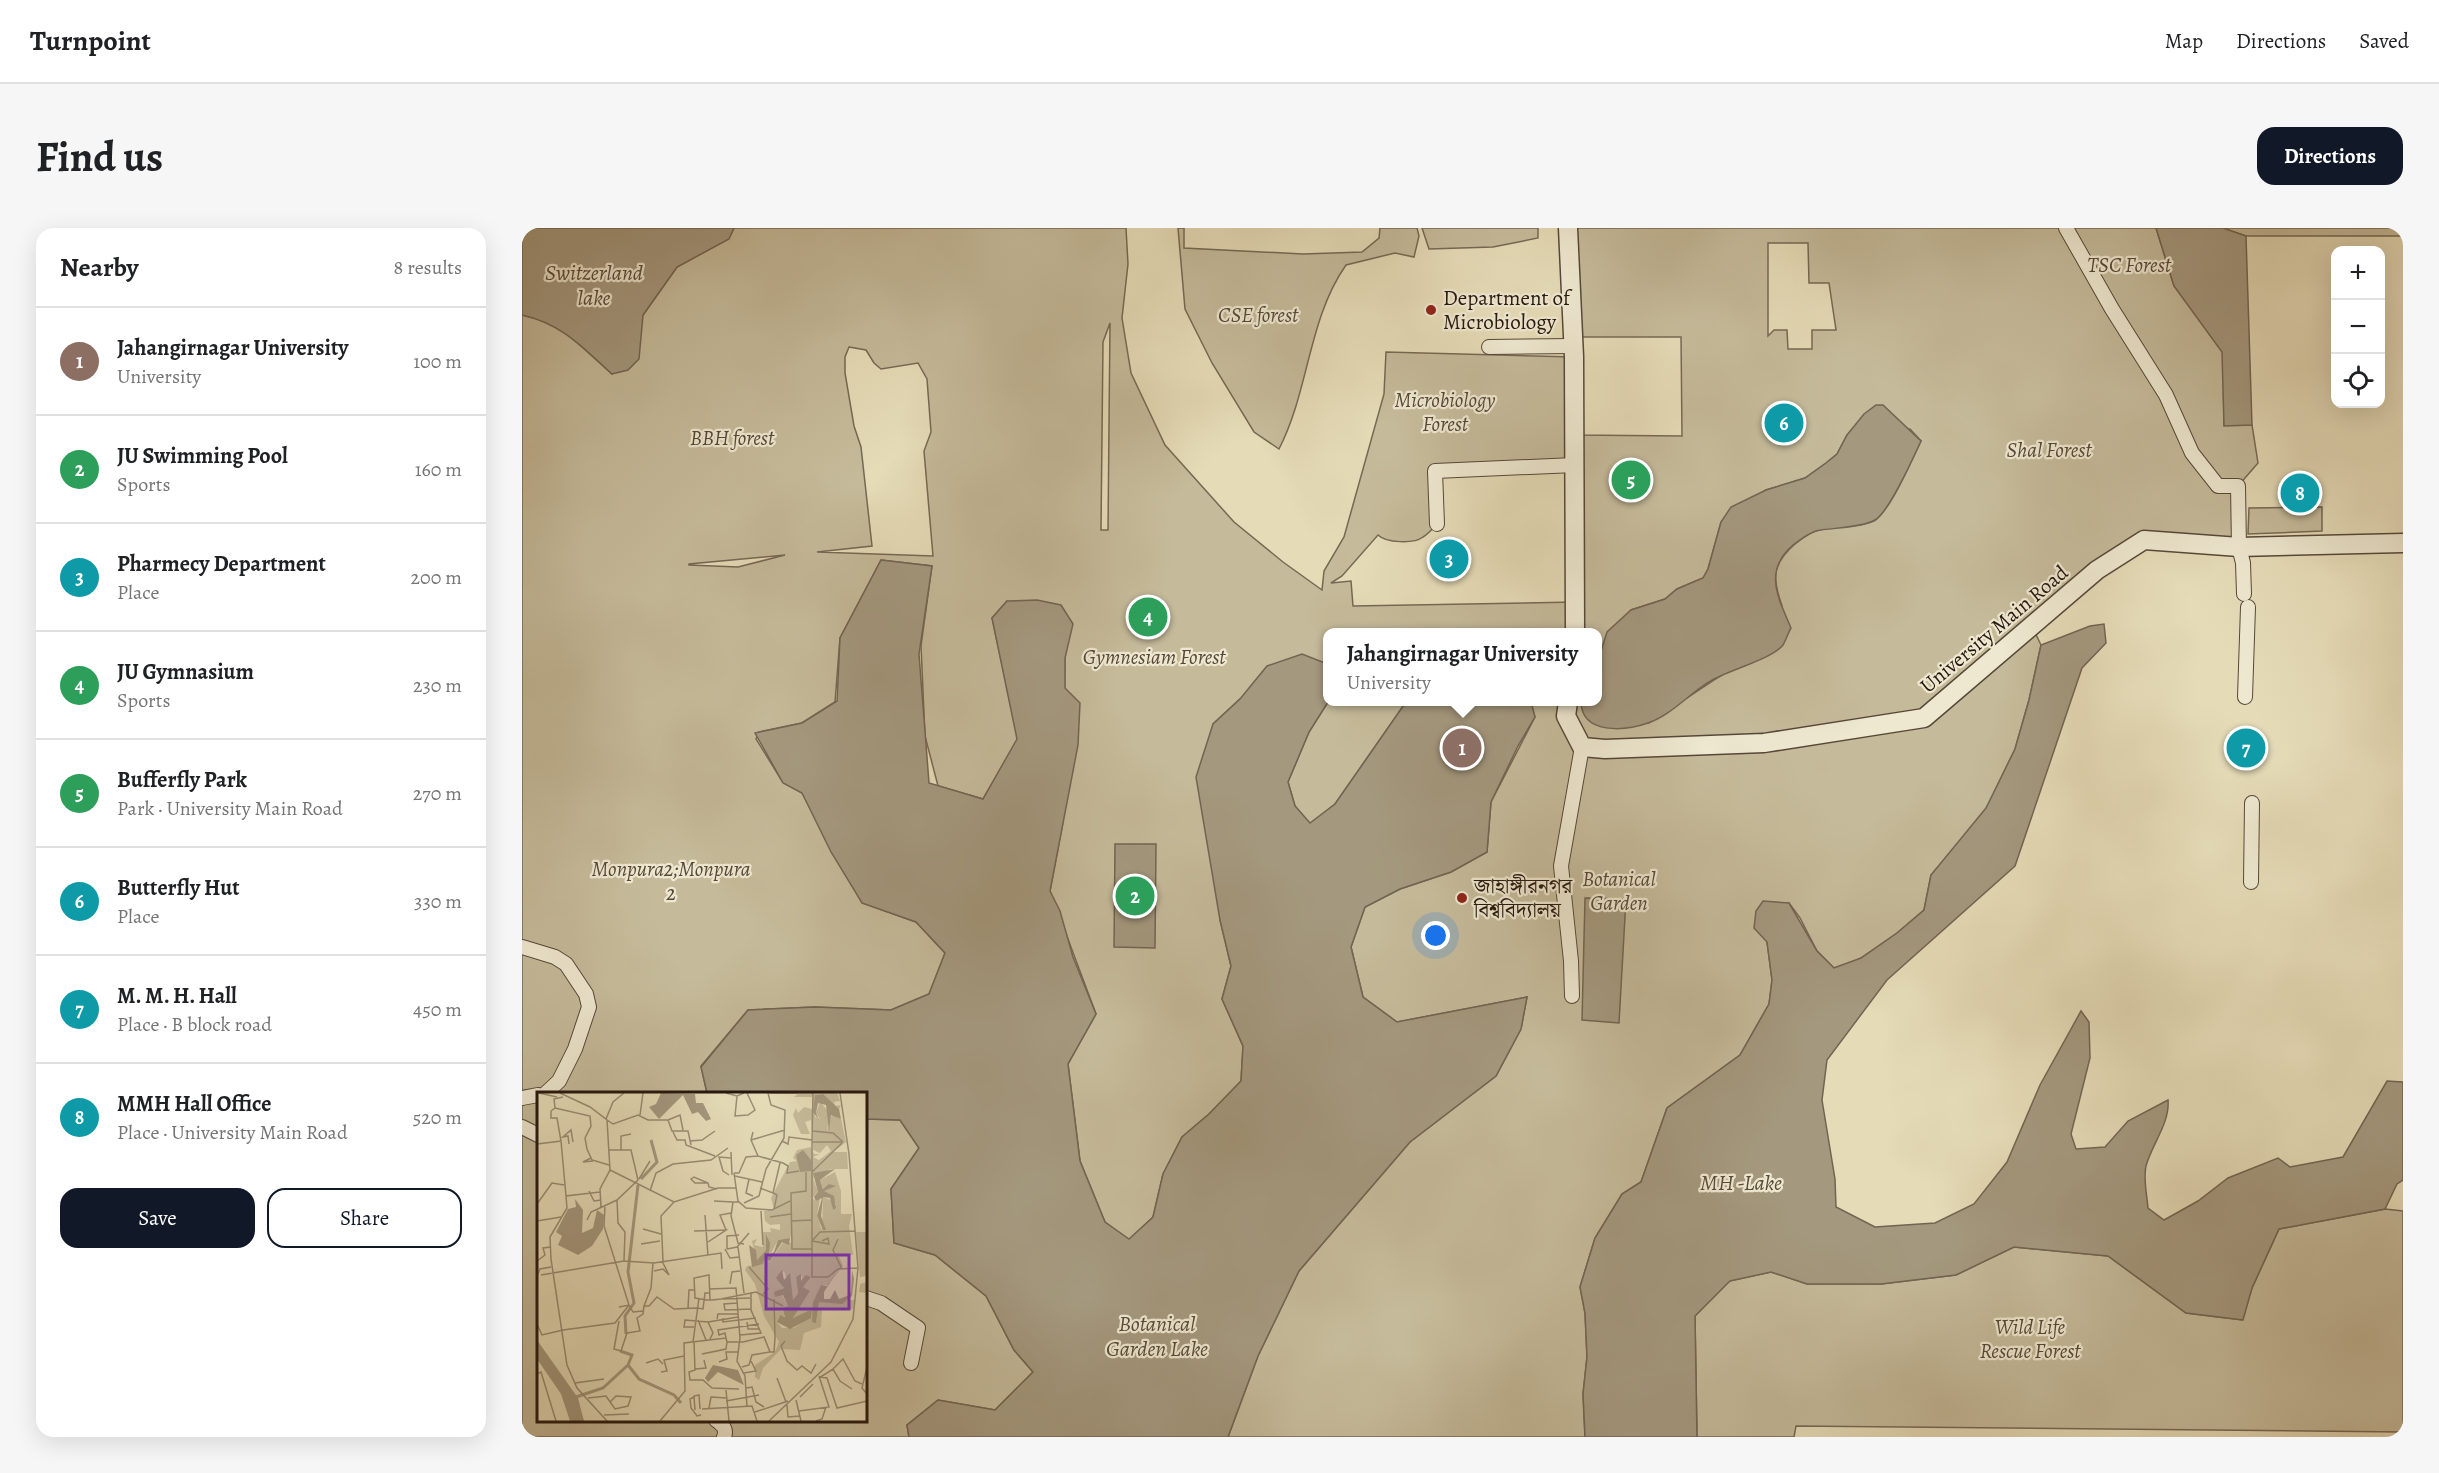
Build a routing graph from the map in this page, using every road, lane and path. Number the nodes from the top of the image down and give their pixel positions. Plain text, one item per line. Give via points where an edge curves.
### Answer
1 (1568, 228) edge
2 (2066, 228) edge
3 (1573, 346) junction
4 (1489, 347) dead end
5 (1575, 465) junction
6 (1437, 524) dead end
7 (2403, 543) edge
8 (2239, 547) junction
9 (1575, 628) edge
10 (2245, 697) dead end
11 (1567, 706) edge
12 (1581, 747) junction
13 (2252, 803) dead end
14 (2251, 882) dead end
15 (522, 946) edge
16 (1572, 996) dead end
17 (547, 1092) edge
18 (537, 1095) edge
19 (522, 1098) edge
20 (522, 1127) edge
21 (537, 1134) edge
22 (867, 1298) edge
23 (911, 1363) dead end
24 (719, 1422) edge
25 (724, 1437) edge

1 - 3 street
2 - 8 street via 2166,395 2192,453 2218,486 2238,486
3 - 4 street
3 - 5 street
5 - 6 street via 1435,471
5 - 9 street
7 - 8 street, University Main Road
8 - 10 street via 2246,601
8 - 12 street, University Main Road via 2144,540 2097,570 1924,718 1764,743
11 - 12 street via 1566,716
12 - 16 street via 1561,866
13 - 14 street
15 - 17 street via 566,964 586,994 589,1007 560,1081
18 - 19 street
20 - 21 street
22 - 23 street via 918,1328
24 - 25 street

